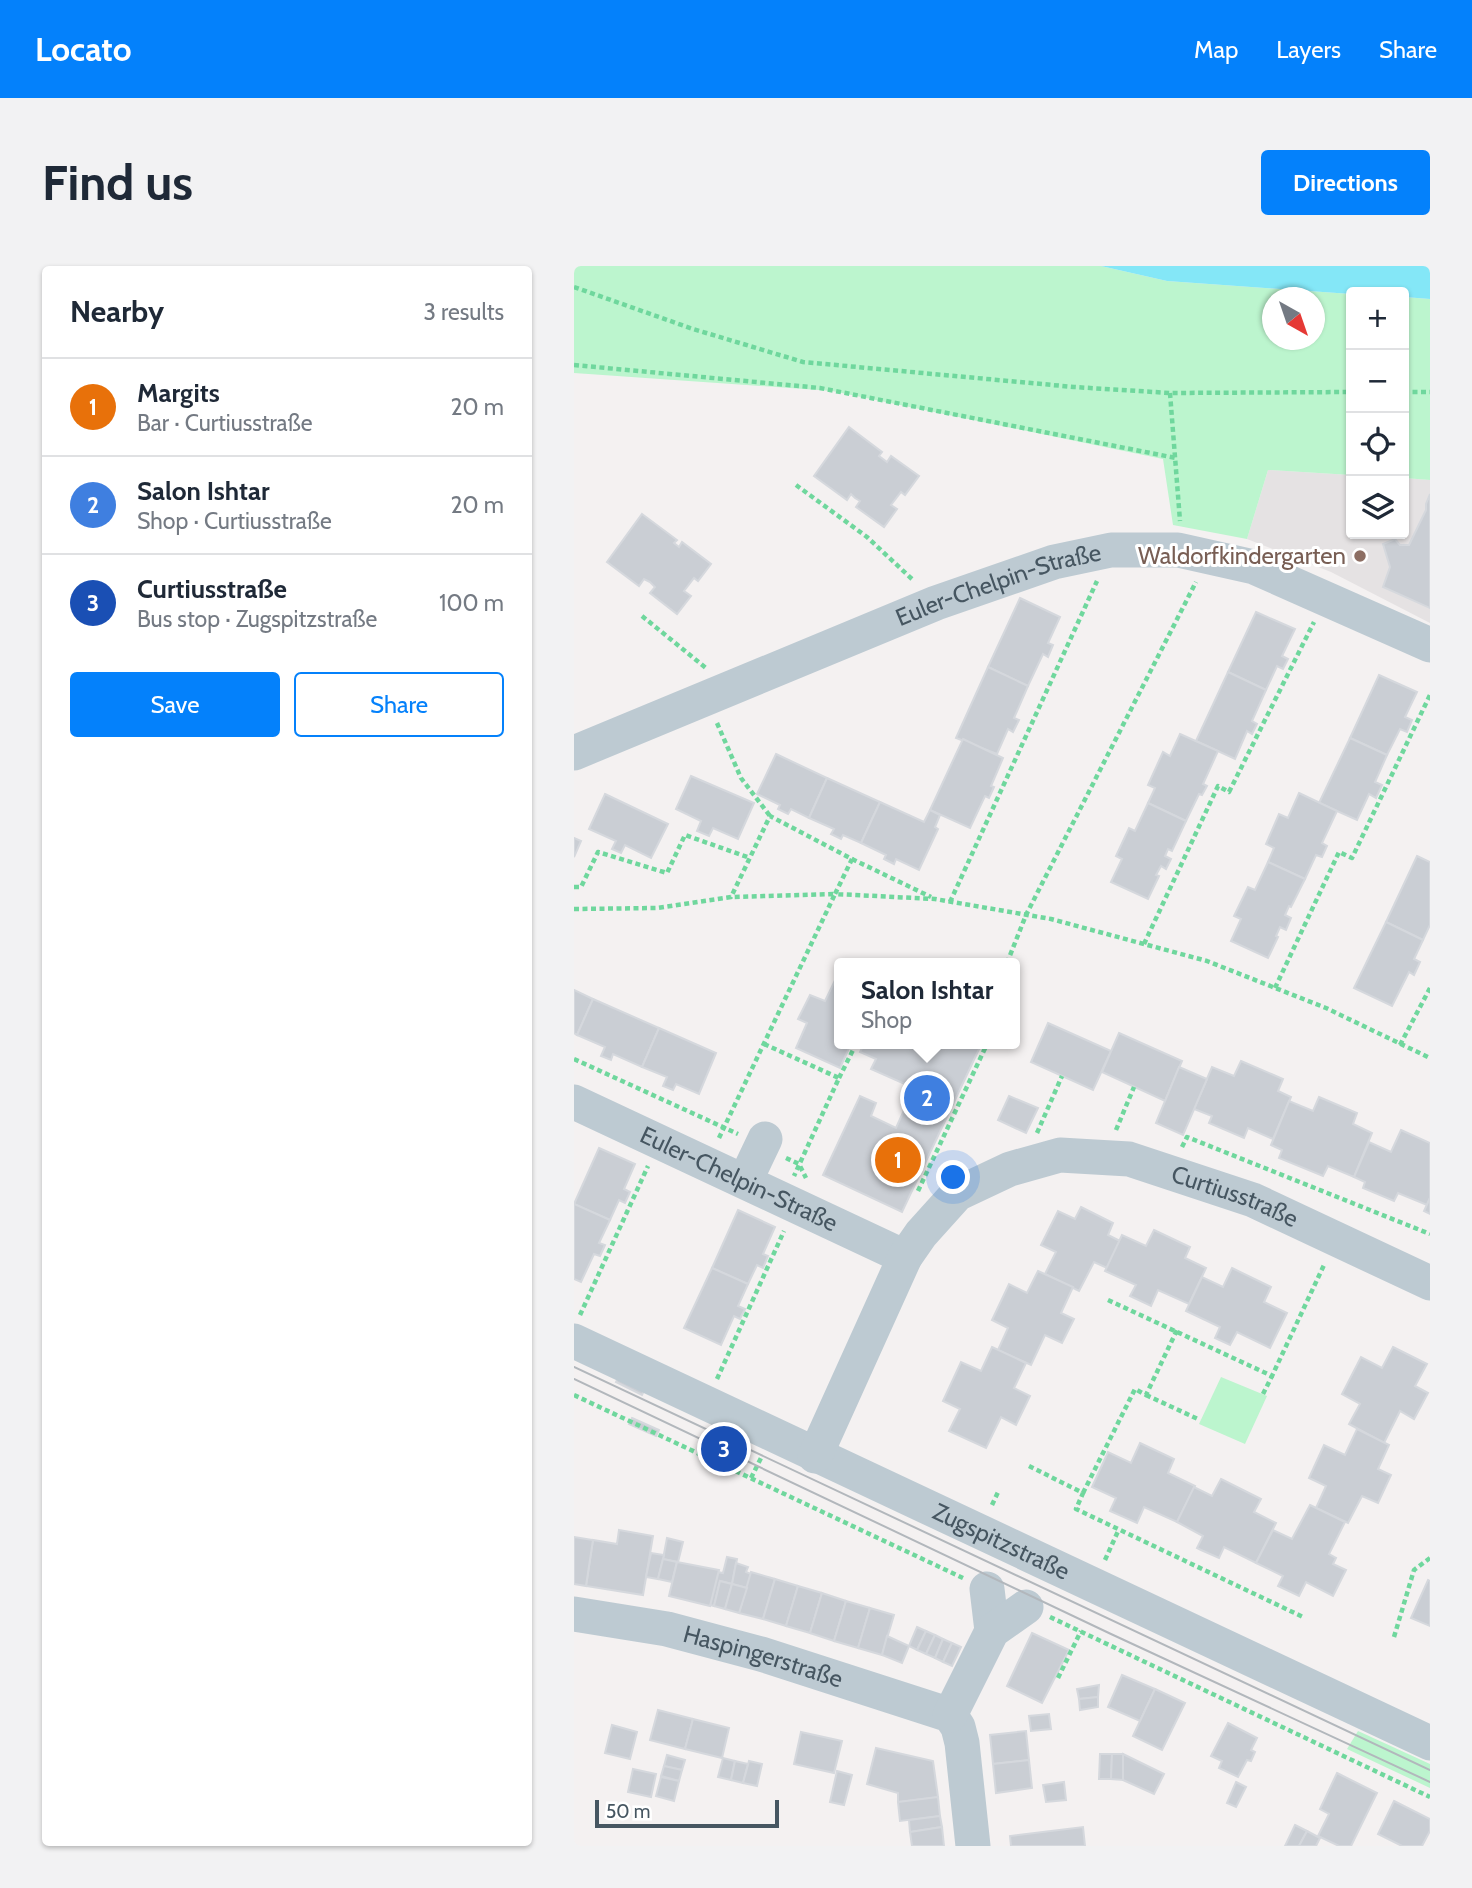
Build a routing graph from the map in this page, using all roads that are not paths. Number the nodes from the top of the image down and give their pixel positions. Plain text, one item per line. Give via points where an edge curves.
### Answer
1 (1430, 645) edge
2 (574, 753) edge
3 (574, 1102) edge
4 (764, 1143) road end
5 (745, 1181) junction
6 (905, 1257) junction
7 (1430, 1283) edge
8 (575, 1331) edge
9 (815, 1456) junction
10 (987, 1589) road end
11 (1026, 1607) road end
12 (574, 1614) edge
13 (992, 1631) junction
14 (950, 1715) junction
15 (1430, 1743) edge
16 (973, 1846) edge

1 - 2 street, Euler-Chelpin-Straße via 1254,567 1194,553 1111,550 1054,562 936,603
3 - 5 street, Euler-Chelpin-Straße
4 - 5 street
5 - 6 street, Euler-Chelpin-Straße via 797,1195
6 - 7 street, Curtiusstraße via 957,1194 1010,1169 1060,1155 1129,1159 1253,1200
6 - 9 street, Curtiusstraße
8 - 9 street, Zugspitzstraße
9 - 15 street, Zugspitzstraße
10 - 13 street
11 - 13 street
12 - 14 street, Haspingerstraße via 667,1629
13 - 14 street
14 - 16 street via 962,1743

